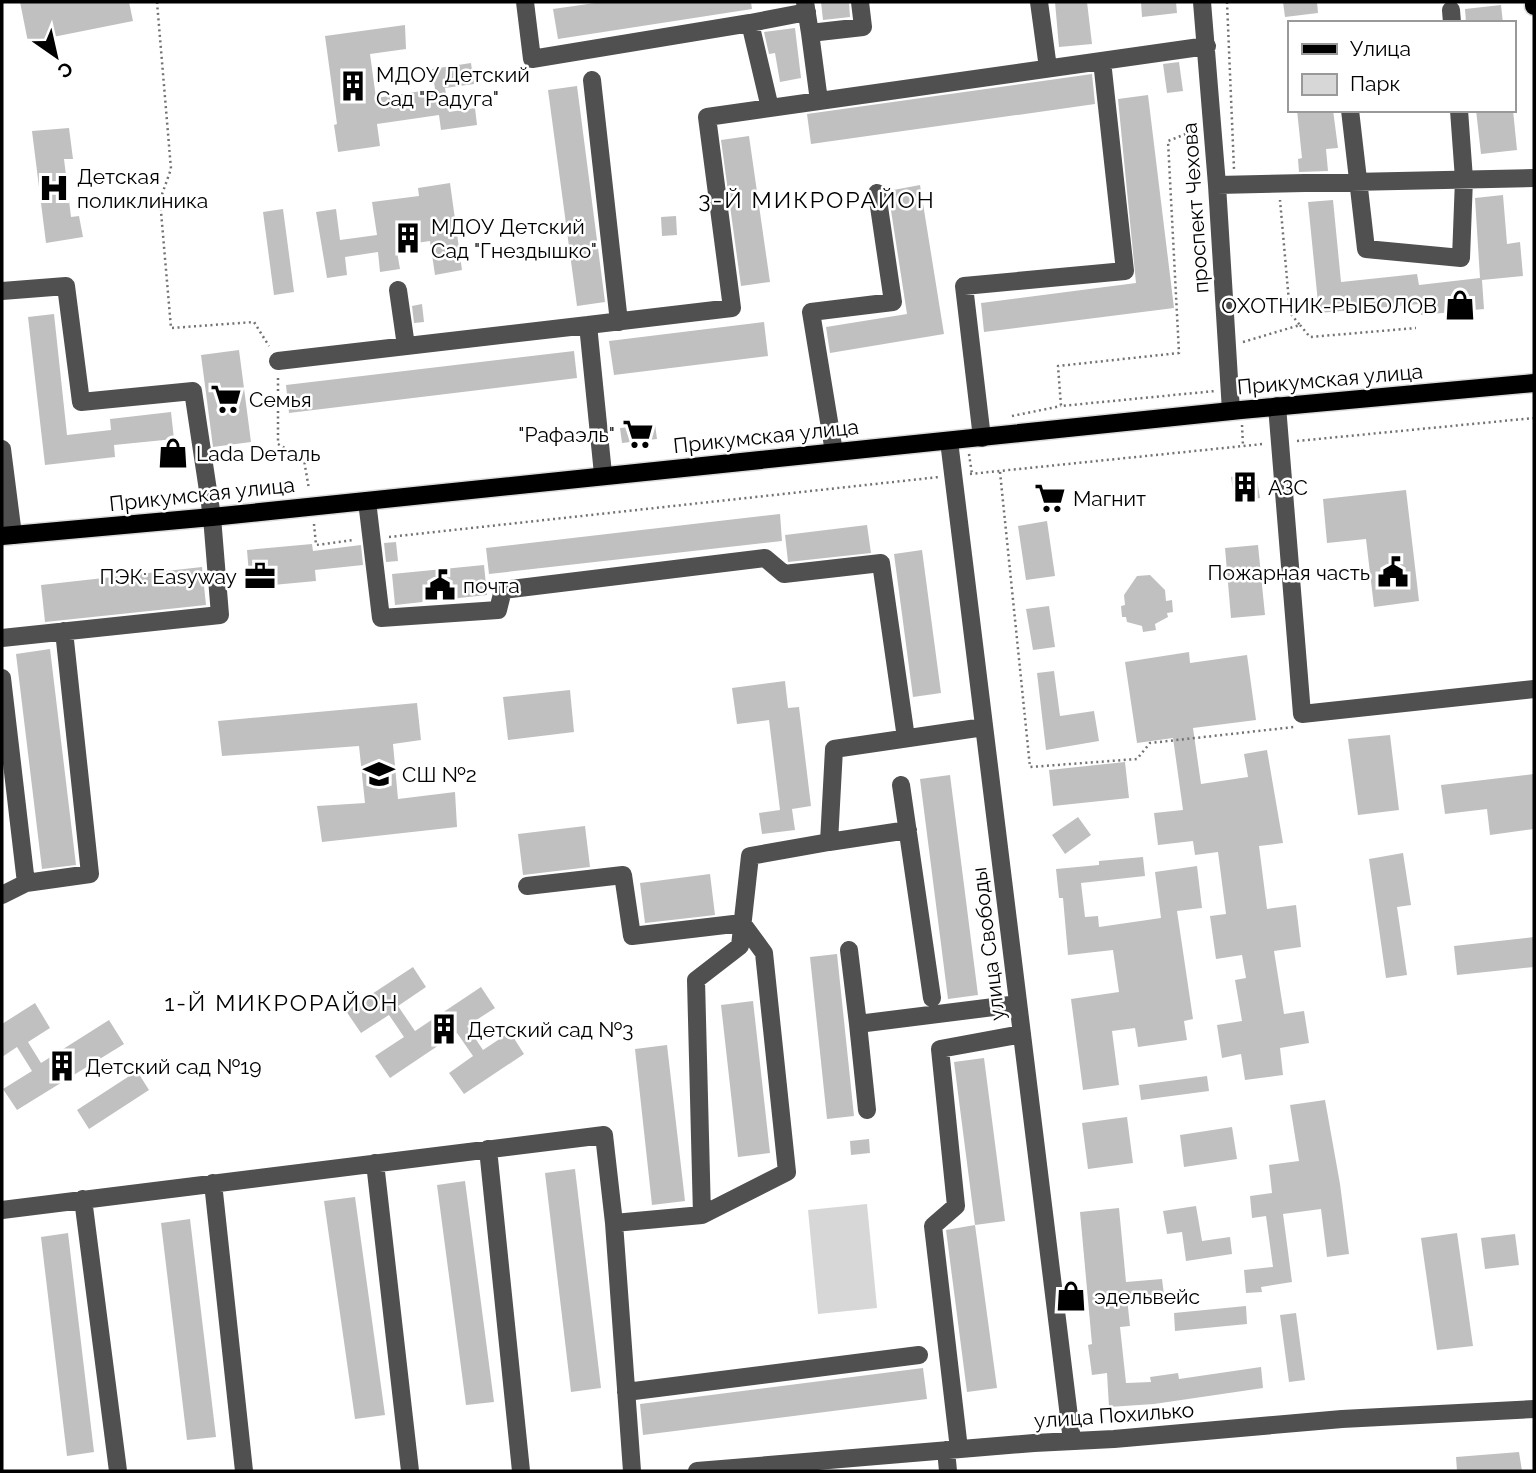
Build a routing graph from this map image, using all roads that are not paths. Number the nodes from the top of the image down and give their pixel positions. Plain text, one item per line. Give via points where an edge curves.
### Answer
1 (525, 2) edge
2 (860, 2) edge
3 (1039, 2) edge
4 (1202, 2) edge
5 (806, 7) edge
6 (750, 23) junction
7 (810, 33) junction
8 (1207, 46) junction
9 (1102, 61) junction
10 (1048, 68) junction
11 (592, 80) dead end
12 (819, 101) junction
13 (770, 108) junction
14 (1350, 112) edge
15 (1459, 112) edge
16 (1534, 178) edge
17 (1464, 179) junction
18 (1358, 182) junction
19 (1226, 185) junction
20 (877, 193) dead end
21 (398, 290) dead end
22 (2, 291) edge
23 (619, 322) junction
24 (588, 326) junction
25 (406, 346) junction
26 (278, 361) road end
27 (1534, 383) edge
28 (1277, 406) junction
29 (1236, 410) junction
30 (982, 438) junction
31 (949, 441) junction
32 (2, 449) edge
33 (834, 452) junction
34 (604, 474) junction
35 (367, 501) junction
36 (212, 517) junction
37 (8, 536) edge
38 (64, 631) junction
39 (2, 638) edge
40 (2, 678) edge
41 (1534, 688) edge
42 (984, 727) junction
43 (906, 738) junction
44 (901, 785) dead end
45 (908, 830) junction
46 (829, 842) junction
47 (26, 883) junction
48 (527, 886) dead end
49 (2, 895) edge
50 (742, 923) junction
51 (849, 950) dead end
52 (932, 998) dead end
53 (1018, 1004) junction
54 (858, 1024) junction
55 (1022, 1034) junction
56 (867, 1110) dead end
57 (488, 1149) junction
58 (375, 1163) junction
59 (213, 1183) junction
60 (83, 1199) junction
61 (2, 1210) edge
62 (702, 1215) junction
63 (614, 1223) junction
64 (919, 1354) dead end
65 (626, 1392) junction
66 (1534, 1409) edge
67 (1072, 1441) junction
68 (953, 1450) junction
69 (118, 1471) edge
70 (244, 1471) edge
71 (410, 1471) edge
72 (522, 1471) edge
73 (632, 1471) edge
74 (696, 1471) edge
75 (948, 1471) edge

1 - 6 street via 532,60
2 - 7 street via 863,27
3 - 10 street
4 - 8 street, проспект Чехова
5 - 6 street
5 - 7 street
6 - 13 street
7 - 12 street
8 - 9 street
8 - 19 street, проспект Чехова
9 - 10 street
9 - 30 street via 1125,271 964,286
10 - 12 street
11 - 23 street
12 - 13 street
13 - 23 street via 707,117 732,308
14 - 18 street
15 - 17 street
16 - 17 street
17 - 18 street
17 - 18 street via 1461,258 1366,249
18 - 19 street
19 - 29 street, проспект Чехова via 1230,390
20 - 33 street via 893,302 811,312
21 - 25 street
22 - 36 street via 66,286 81,402 193,391
23 - 24 street
24 - 25 street
24 - 34 street
25 - 26 street
27 - 28 main road, Прикумская улица
28 - 29 main road, Прикумская улица
28 - 41 street via 1302,714
29 - 30 main road, Прикумская улица
30 - 31 main road, Прикумская улица
31 - 33 main road, Прикумская улица
31 - 42 street, улица Свободы
32 - 37 street
33 - 34 main road, Прикумская улица
34 - 35 main road, Прикумская улица
35 - 36 main road, Прикумская улица
35 - 43 street via 381,618 498,610 503,590 765,558 784,574 881,563
36 - 37 main road, Прикумская улица
36 - 38 street via 220,615
38 - 39 street
38 - 47 street via 90,874
40 - 47 street
42 - 43 street
42 - 53 street, улица Свободы
43 - 46 street via 834,749
44 - 45 street
45 - 46 street
45 - 52 street
46 - 50 street via 750,856
47 - 49 street
48 - 50 street via 623,875 632,936
50 - 62 street via 740,946 696,980
50 - 62 street via 764,954 787,1172
51 - 54 street
53 - 54 street
53 - 55 street, улица Свободы
54 - 56 street
55 - 67 street, улица Свободы
55 - 68 street via 940,1049 956,1206 933,1226
57 - 58 street
57 - 63 street via 604,1135
57 - 72 street
58 - 59 street
58 - 71 street
59 - 60 street
59 - 70 street
60 - 61 street
60 - 69 street
62 - 63 street
63 - 65 street
64 - 65 street
65 - 73 street
66 - 67 street, улица Похилько
67 - 68 street, улица Похилько
68 - 74 street, улица Похилько
68 - 75 street

